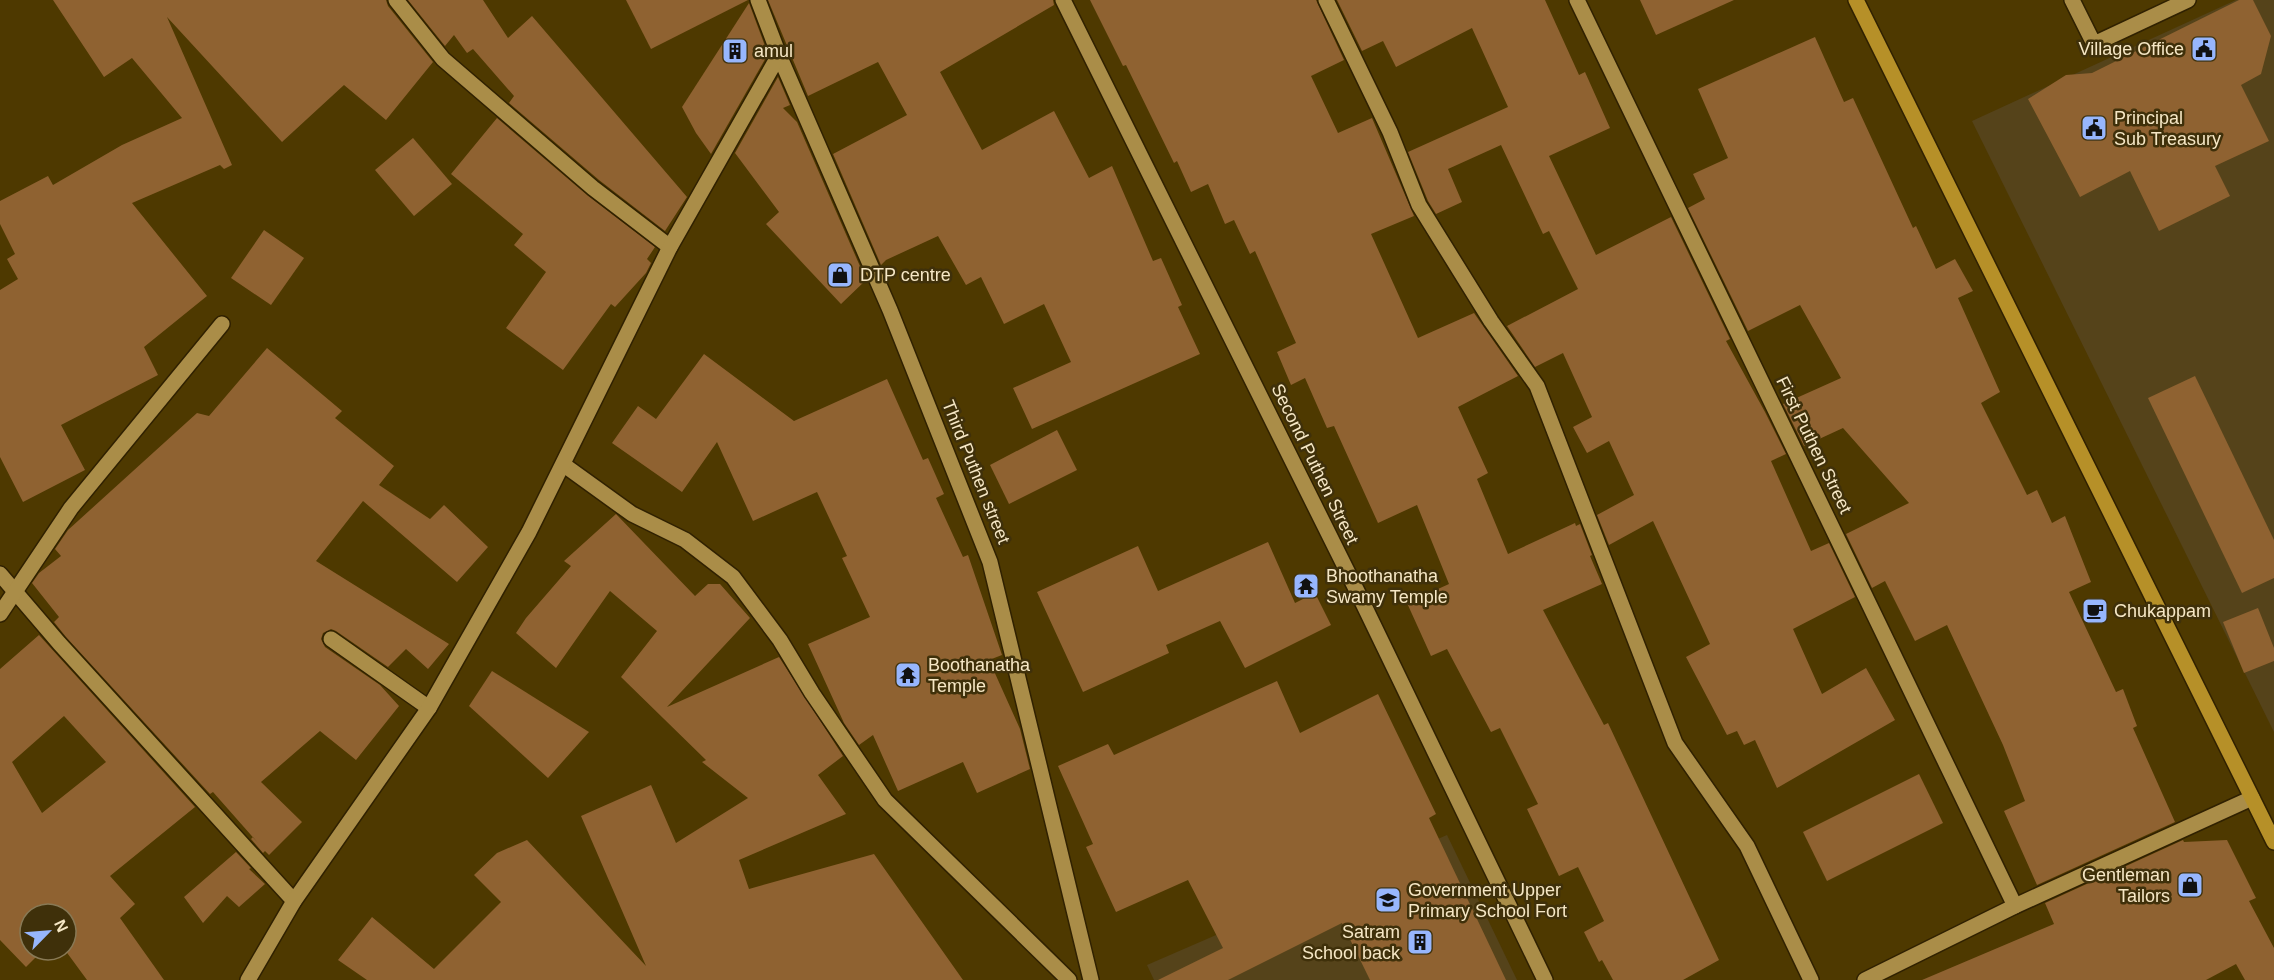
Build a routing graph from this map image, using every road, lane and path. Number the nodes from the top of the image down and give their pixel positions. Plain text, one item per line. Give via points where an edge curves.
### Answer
1 (396, 0) edge
2 (758, 0) edge
3 (1063, 0) edge
4 (1326, 0) edge
5 (1577, 0) edge
6 (1856, 0) edge
7 (2072, 0) edge
8 (2188, 0) edge
9 (779, 55) junction
10 (670, 247) junction
11 (222, 324) dead end
12 (564, 465) junction
13 (0, 574) edge
14 (16, 590) junction
15 (0, 614) edge
16 (331, 639) dead end
17 (429, 708) junction
18 (2252, 798) junction
19 (2274, 842) edge
20 (294, 902) junction
21 (2015, 906) junction
22 (248, 980) edge
23 (1069, 980) edge
24 (1091, 980) edge
25 (1545, 980) edge
26 (1811, 980) edge
27 (1865, 980) edge

1 - 10 street via 443,59 593,188
2 - 9 street, Third Puthen street
3 - 25 street, Second Puthen Street
4 - 26 street via 1390,132 1419,205 1491,321 1537,386 1675,743 1747,846
5 - 21 street, First Puthen Street
6 - 18 main road
7 - 8 street via 2094,45
9 - 10 street
9 - 24 street, Third Puthen street via 890,310 990,562
10 - 12 street
11 - 14 street via 71,508
12 - 17 street
12 - 23 street via 632,514 685,540 734,577 885,800
13 - 14 street
14 - 15 street
14 - 20 street
16 - 17 street
17 - 20 street
18 - 19 main road
18 - 21 street
20 - 22 street
21 - 27 street

